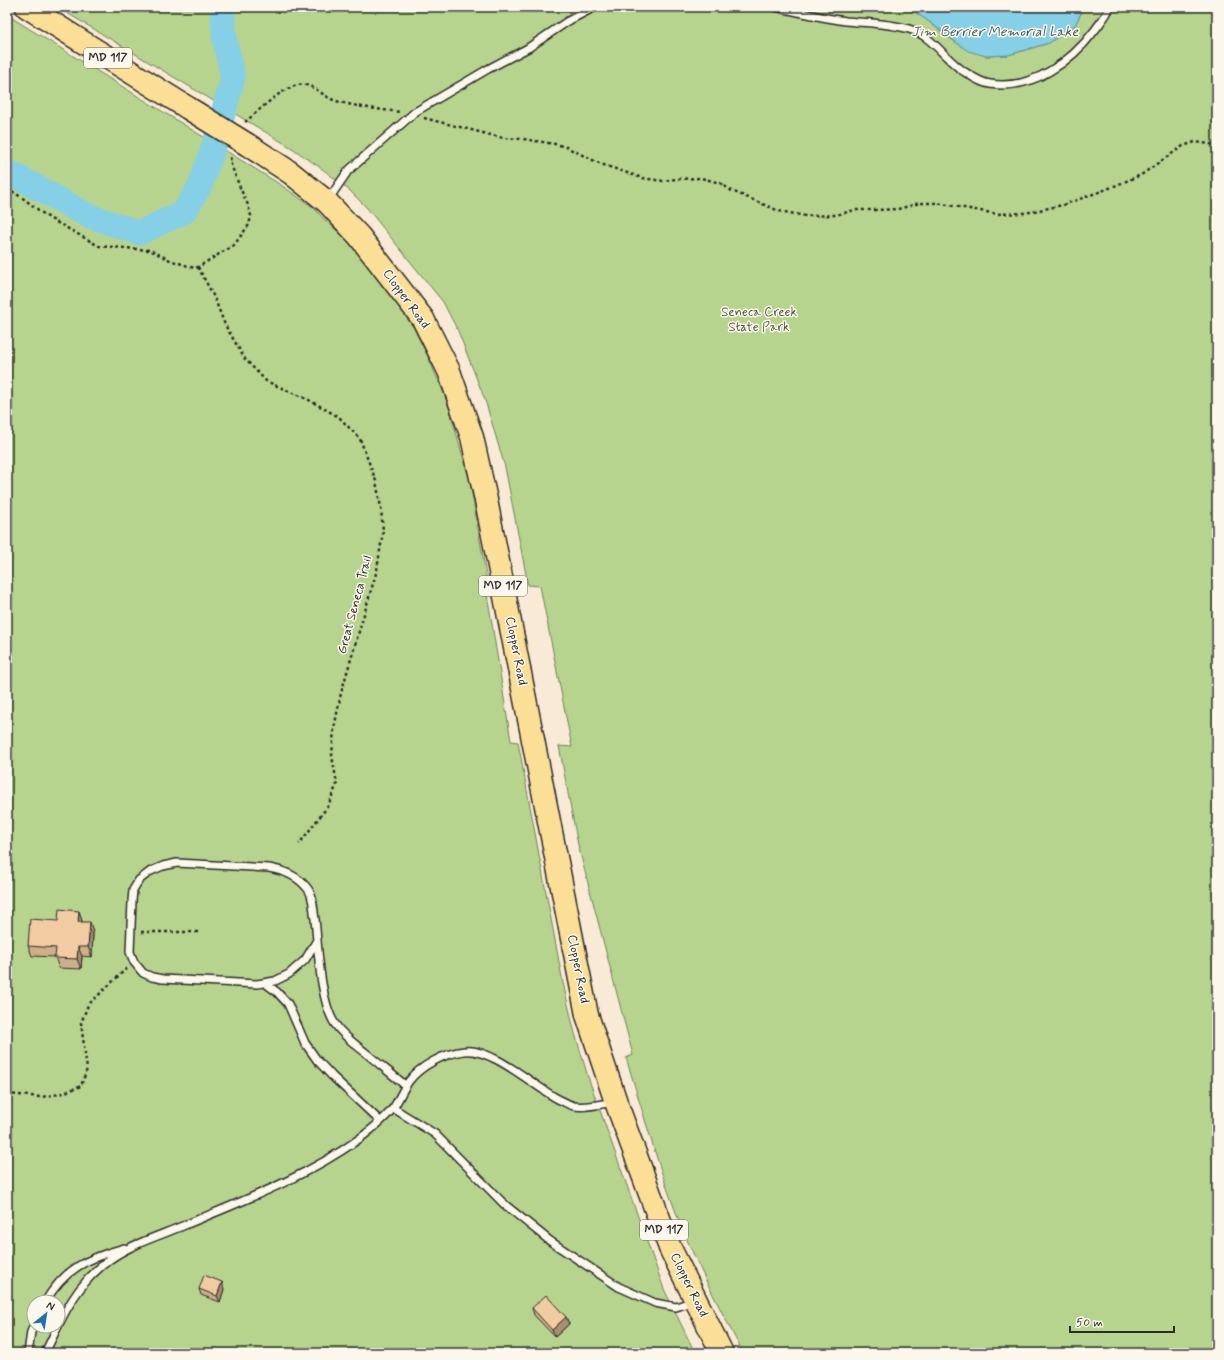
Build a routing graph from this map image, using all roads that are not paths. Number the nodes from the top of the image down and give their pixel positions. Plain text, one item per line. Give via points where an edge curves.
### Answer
1 (27, 7) edge
2 (595, 7) edge
3 (774, 7) edge
4 (1110, 7) edge
5 (327, 202) junction
6 (317, 940) junction
7 (265, 983) junction
8 (406, 1086) junction
9 (616, 1102) junction
10 (393, 1108) junction
11 (380, 1121) junction
12 (134, 1245) junction
13 (51, 1294) edge
14 (696, 1301) junction
15 (66, 1312) edge
16 (31, 1334) edge
17 (54, 1334) edge
18 (28, 1353) edge
19 (45, 1353) edge
20 (722, 1353) edge

1 - 5 main road, Clopper Road / MD 117, bridge via 291,173
2 - 5 lane via 415,112 348,171
3 - 4 lane via 812,16 881,23 909,29 925,35 968,74 989,84 1012,85 1054,69 1072,56
5 - 9 main road, Clopper Road / MD 117 via 359,236 423,318 449,371 472,437 587,1015
6 - 7 lane via 305,960 289,974
6 - 7 lane via 309,890 291,874 281,870 176,864 151,871 139,880 133,890 130,952 143,973 163,979
6 - 8 lane via 324,991 334,1023 347,1038
7 - 11 lane via 288,1004 305,1043 317,1060
8 - 9 lane via 420,1070 435,1060 465,1050 480,1052 499,1060 550,1094 574,1106
8 - 10 lane
9 - 14 main road, Clopper Road / MD 117 via 670,1248
10 - 11 lane
10 - 14 lane via 434,1134 504,1204 550,1241 619,1287 655,1303 676,1307
11 - 12 lane via 334,1156 284,1183
12 - 13 lane via 85,1262 70,1271
12 - 15 lane via 92,1274 78,1290
14 - 20 main road, Clopper Road / MD 117
16 - 18 lane
17 - 19 lane

